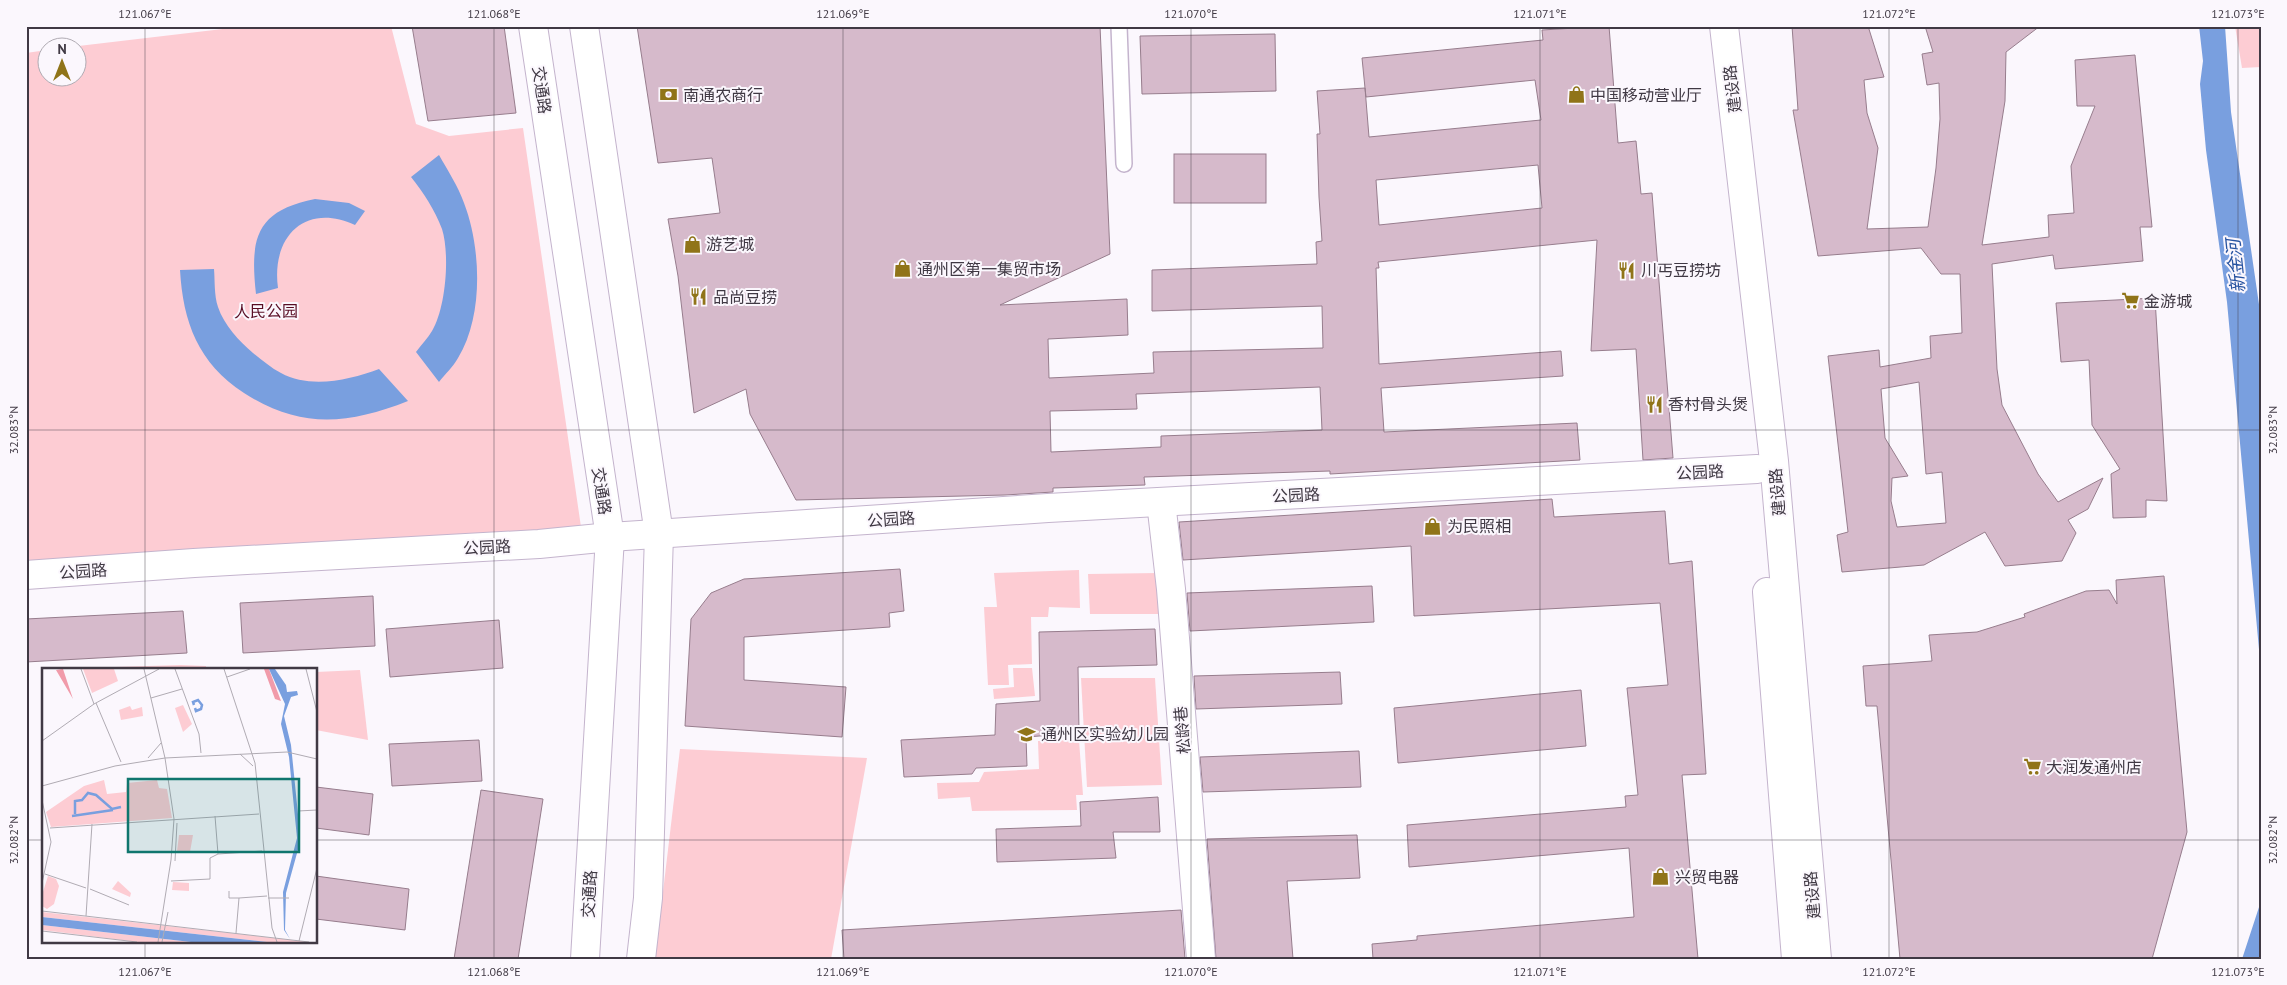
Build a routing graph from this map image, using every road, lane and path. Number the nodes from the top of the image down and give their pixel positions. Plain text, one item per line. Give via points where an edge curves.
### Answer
1 (533, 26) edge
2 (584, 26) edge
3 (1119, 26) edge
4 (1706, 26) edge
5 (1724, 26) edge
6 (1124, 164) dead end
7 (1757, 469) junction
8 (1161, 502) junction
9 (659, 534) junction
10 (610, 537) junction
11 (26, 575) edge
12 (586, 959) edge
13 (641, 959) edge
14 (1201, 959) edge
15 (1796, 959) edge
16 (1817, 959) edge

1 - 10 street, 交通路
2 - 9 street
3 - 6 lane
4 - 7 street, 建设路
5 - 16 street, 建设路 via 1774,460
7 - 8 street, 公园路
7 - 15 street, 建设路
8 - 9 street, 公园路
8 - 14 street, 松龄巷
9 - 10 street, 公园路
9 - 13 street via 648,898
10 - 11 street, 公园路
10 - 12 street, 交通路

